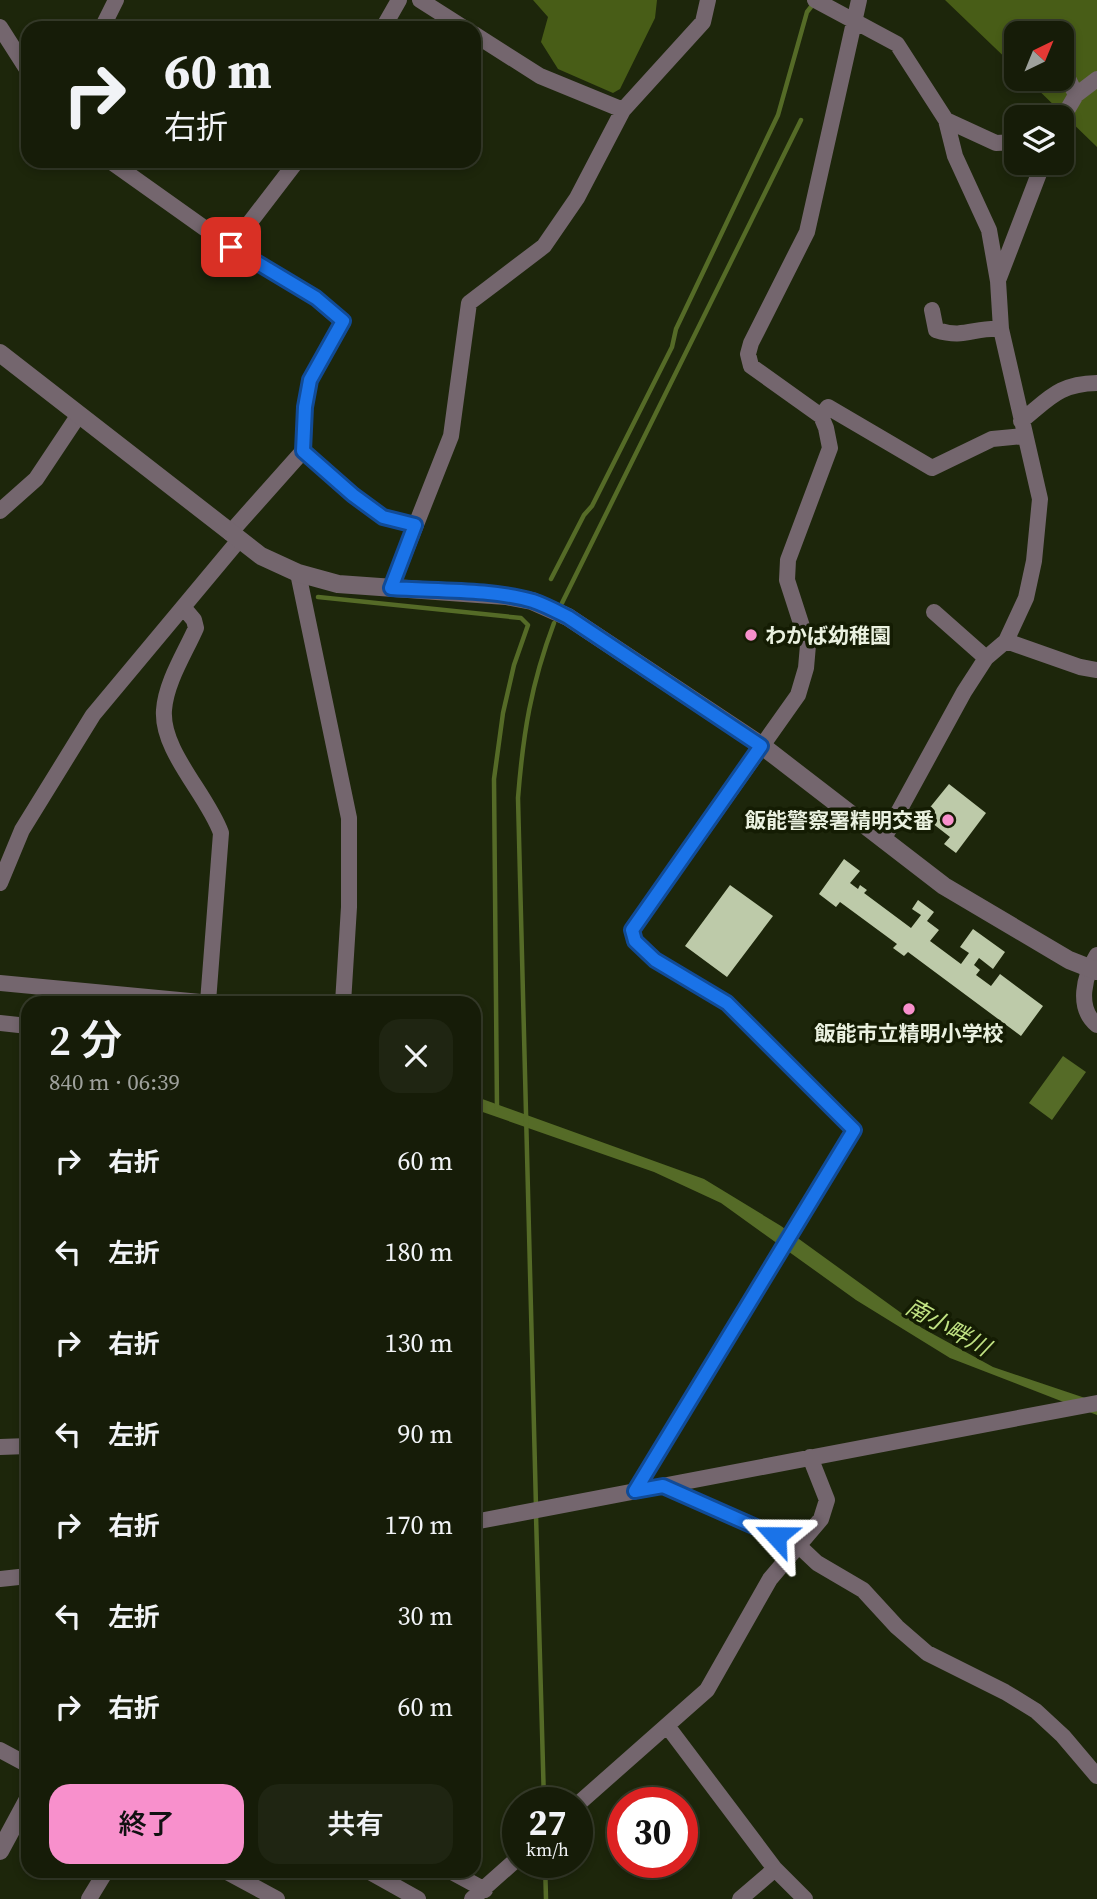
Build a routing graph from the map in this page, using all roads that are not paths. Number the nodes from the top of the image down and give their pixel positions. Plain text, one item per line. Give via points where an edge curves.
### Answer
1 (116, 0) edge
2 (400, 0) edge
3 (420, 0) edge
4 (708, 0) edge
5 (859, 0) edge
6 (820, 3) edge
7 (106, 21) edge
8 (387, 21) edge
9 (453, 21) edge
10 (854, 21) junction
11 (0, 27) edge
12 (481, 38) edge
13 (21, 60) edge
14 (1097, 79) edge
15 (1074, 91) edge
16 (1076, 95) junction
17 (1070, 105) edge
18 (624, 110) junction
19 (946, 120) junction
20 (1004, 143) edge
21 (120, 168) edge
22 (292, 168) edge
23 (1038, 175) edge
24 (231, 247) junction
25 (998, 281) junction
26 (932, 310) dead end
27 (1001, 330) junction
28 (0, 353) edge
29 (1097, 383) edge
30 (78, 416) junction
31 (821, 416) junction
32 (1022, 428) junction
33 (303, 451) junction
34 (0, 511) edge
35 (415, 525) junction
36 (235, 536) junction
37 (298, 573) junction
38 (391, 588) junction
39 (183, 607) junction
40 (934, 612) dead end
41 (1006, 641) junction
42 (986, 658) junction
43 (1097, 670) edge
44 (761, 746) junction
45 (883, 840) junction
46 (0, 883) edge
47 (1094, 965) edge
48 (0, 983) edge
49 (136, 996) edge
50 (210, 996) edge
51 (343, 996) edge
52 (0, 1023) edge
53 (21, 1025) edge
54 (1097, 1025) edge
55 (1097, 1403) edge
56 (21, 1446) edge
57 (0, 1447) edge
58 (810, 1457) junction
59 (663, 1486) junction
60 (635, 1491) junction
61 (481, 1521) edge
62 (799, 1546) junction
63 (21, 1577) edge
64 (0, 1579) edge
65 (668, 1727) junction
66 (0, 1750) edge
67 (21, 1761) edge
68 (1097, 1776) edge
69 (593, 1791) edge
70 (21, 1812) edge
71 (0, 1851) edge
72 (775, 1869) junction
73 (502, 1873) edge
74 (102, 1878) edge
75 (236, 1878) edge
76 (381, 1878) edge
77 (459, 1878) edge
78 (479, 1894) edge
79 (266, 1896) edge
80 (89, 1899) edge
81 (418, 1899) edge
82 (740, 1899) edge
83 (805, 1899) edge

1 - 7 street
2 - 8 street
3 - 9 street
4 - 18 street via 703,22
5 - 10 street
6 - 10 street
10 - 19 street via 897,44
10 - 31 street via 807,232 748,354 751,366 760,374
11 - 13 street
12 - 18 street via 540,76
14 - 16 street
15 - 16 street
16 - 17 street
18 - 35 street via 577,198 544,246 469,303 451,436
19 - 20 street
19 - 25 street via 955,156 989,230
21 - 24 street
22 - 24 street
23 - 25 street
24 - 33 street via 316,298 343,321 310,380
25 - 27 street
26 - 27 street via 936,330 955,335
27 - 32 street
28 - 30 street
29 - 32 street via 1061,388
30 - 34 street via 36,479
30 - 36 street
31 - 32 street via 828,407 932,468
31 - 44 street via 830,448 788,560 786,580 807,645 806,668 799,695
32 - 41 street via 1040,499 1026,598
33 - 35 street via 383,517
33 - 36 street
35 - 38 street
36 - 37 street via 261,556
36 - 39 street
37 - 38 street via 338,583
37 - 51 street via 348,818
38 - 44 street via 506,596 547,607
39 - 46 street via 93,715 22,830
39 - 50 street via 196,628 167,692 165,730 221,833
40 - 42 street
41 - 42 street
41 - 43 street
42 - 45 street
44 - 45 street
44 - 60 street via 632,930 635,941 655,960 727,1003 854,1130
45 - 47 street via 964,900
47 - 54 street via 1083,1005
48 - 49 street
52 - 53 street
55 - 58 street
56 - 57 street
58 - 59 street
58 - 62 street via 827,1500 821,1519
59 - 60 street
59 - 62 street
60 - 61 street
62 - 65 street via 770,1579 707,1690
62 - 68 street via 817,1563 863,1590 927,1653 1036,1711
63 - 64 street
65 - 69 street
65 - 72 street
66 - 67 street
70 - 71 street
72 - 82 street
72 - 83 street
73 - 78 street
74 - 80 street
75 - 79 street
76 - 81 street
77 - 78 street

